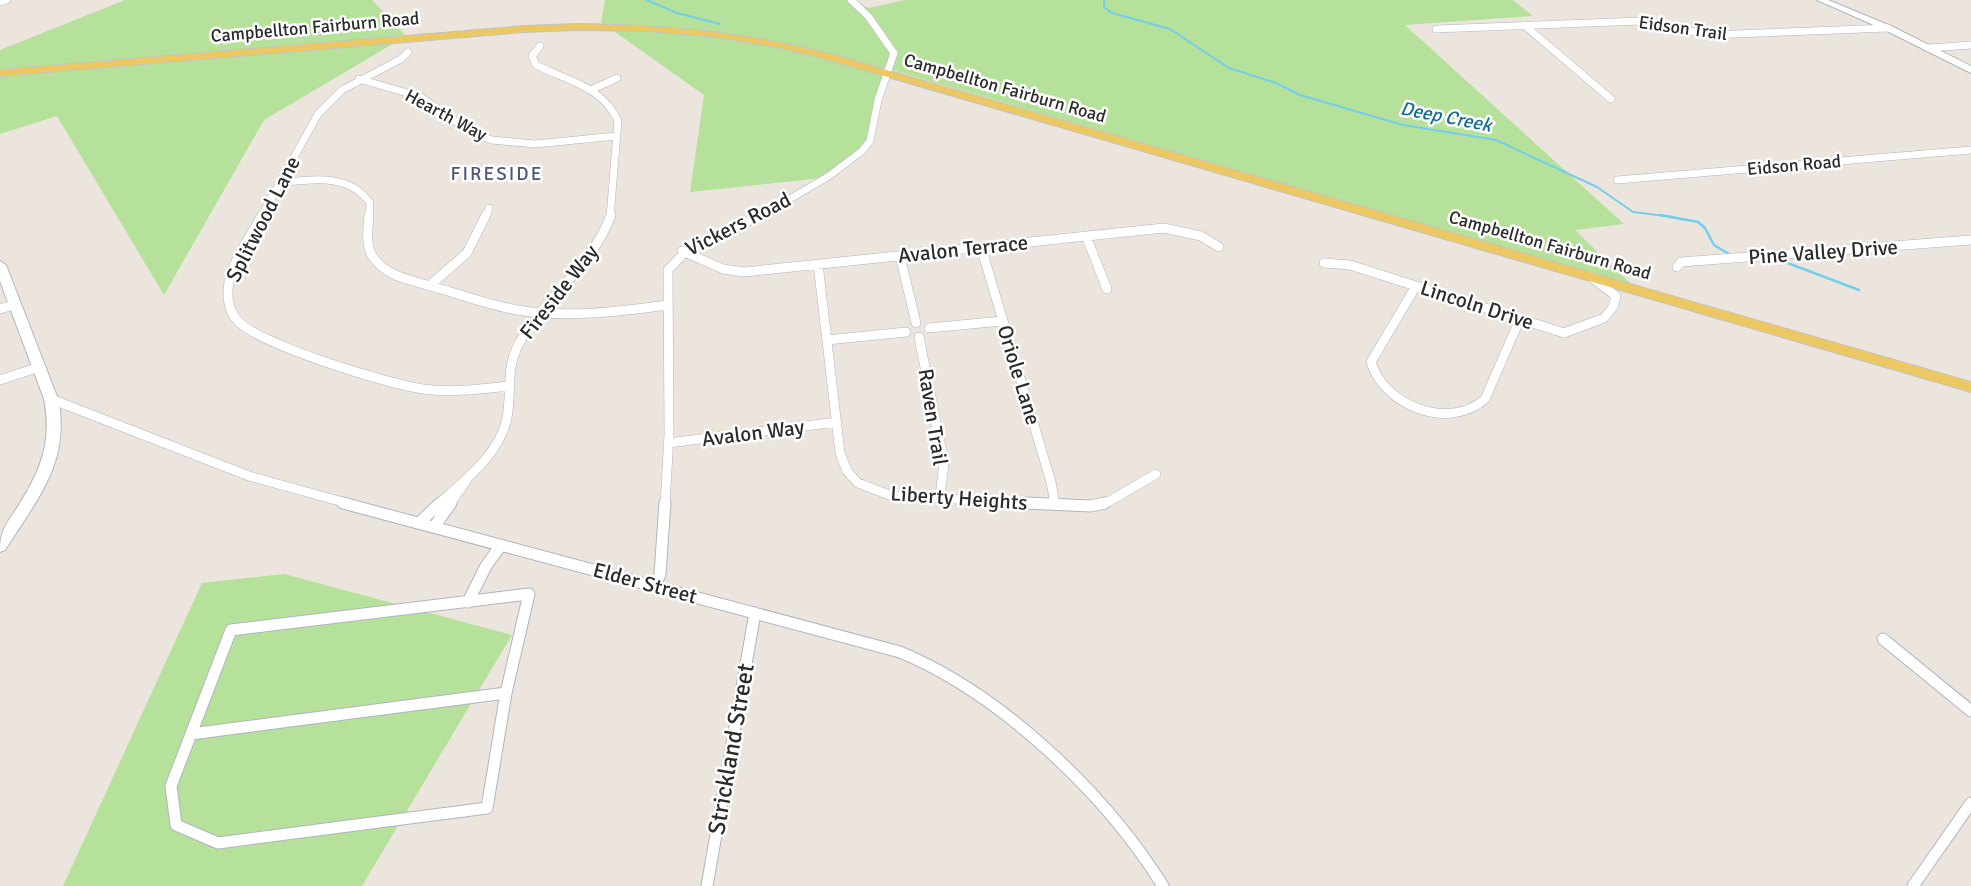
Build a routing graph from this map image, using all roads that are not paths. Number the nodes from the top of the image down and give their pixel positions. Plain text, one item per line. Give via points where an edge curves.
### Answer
1 (7, 0) edge
2 (851, 0) edge
3 (1821, 0) edge
4 (0, 2) edge
5 (1524, 25) junction
6 (1888, 28) junction
7 (1436, 29) dead end
8 (1971, 45) edge
9 (541, 46) dead end
10 (1929, 48) junction
11 (408, 52) dead end
12 (1971, 70) edge
13 (0, 71) edge
14 (889, 72) junction
15 (617, 78) dead end
16 (359, 79) junction
17 (593, 89) junction
18 (1611, 99) dead end
19 (617, 136) junction
20 (1971, 150) edge
21 (1617, 180) dead end
22 (280, 183) junction
23 (489, 208) dead end
24 (1086, 236) junction
25 (1971, 240) edge
26 (692, 244) junction
27 (981, 247) junction
28 (1219, 247) dead end
29 (682, 251) junction
30 (900, 256) junction
31 (705, 260) junction
32 (1324, 263) dead end
33 (818, 264) junction
34 (0, 265) edge
35 (1677, 267) dead end
36 (1590, 277) junction
37 (429, 286) junction
38 (1416, 286) junction
39 (1107, 289) dead end
40 (1644, 293) junction
41 (1616, 296) junction
42 (16, 304) junction
43 (667, 305) junction
44 (0, 309) edge
45 (539, 313) junction
46 (1520, 319) junction
47 (1002, 321) junction
48 (916, 323) junction
49 (929, 328) junction
50 (906, 332) junction
51 (919, 337) junction
52 (827, 340) junction
53 (39, 367) junction
54 (1971, 378) edge
55 (0, 380) edge
56 (508, 386) junction
57 (1971, 387) edge
58 (51, 399) junction
59 (837, 422) junction
60 (668, 443) junction
61 (1156, 474) dead end
62 (468, 478) junction
63 (940, 497) junction
64 (1055, 504) junction
65 (419, 523) junction
66 (434, 527) junction
67 (500, 545) junction
68 (0, 546) edge
69 (655, 586) junction
70 (468, 602) junction
71 (755, 613) junction
72 (1884, 639) dead end
73 (506, 693) junction
74 (1971, 711) edge
75 (191, 734) junction
76 (1971, 803) edge
77 (707, 886) edge
78 (1163, 886) edge
79 (1913, 886) edge

1 - 4 street
2 - 14 street via 892,49
3 - 6 main road
5 - 6 street, Eidson Trail via 1640,21 1724,35
5 - 7 street, Eidson Trail
5 - 18 street
6 - 10 main road
8 - 10 street
9 - 17 street, Fireside Way via 532,61
10 - 12 main road
11 - 16 street, Splitwood Lane
13 - 14 main road, Campbellton Fairburn Road via 593,26 684,30 749,39
14 - 26 street, Vickers Road via 877,102 873,134 856,158 747,223
14 - 36 main road, Campbellton Fairburn Road
14 - 54 main road, Campbellton Fairburn Road
15 - 17 street
16 - 19 street, Hearth Way via 421,97 469,131 492,140 535,144
16 - 22 street, Splitwood Lane via 318,114
17 - 19 street, Fireside Way via 615,110
19 - 45 street, Fireside Way via 608,227
20 - 21 street, Eidson Road
22 - 37 street via 328,180 360,189 370,203 368,242 373,257 392,273
22 - 56 street, Splitwood Lane via 230,278 228,302 239,321 266,339 402,386 448,391
23 - 37 street via 472,248
24 - 27 street, Avalon Terrace
24 - 28 street, Avalon Terrace via 1164,228 1201,236
24 - 39 street
25 - 35 street, Pine Valley Drive via 1681,262
26 - 29 street, Vickers Road
26 - 31 street
27 - 30 street, Avalon Terrace
27 - 47 street, Oriole Lane
29 - 31 street, Avalon Terrace
29 - 43 street, Vickers Road via 668,270
30 - 33 street, Avalon Terrace
30 - 48 street
31 - 33 street, Avalon Terrace via 744,272
32 - 38 street, Lincoln Drive via 1350,265
33 - 52 street, Liberty Heights
34 - 42 main road
36 - 40 main road, Campbellton Fairburn Road
36 - 41 street
37 - 45 street via 499,307
38 - 46 street, Lincoln Drive
38 - 46 street via 1371,362 1387,392 1410,407 1439,413 1466,411 1485,400
40 - 41 street
40 - 57 main road, Campbellton Fairburn Road
41 - 46 street, Lincoln Drive via 1604,318 1564,333
42 - 44 street
42 - 53 main road
43 - 45 street via 596,313
43 - 60 street, Vickers Road
45 - 56 street, Fireside Way via 514,351
47 - 49 street
47 - 64 street, Oriole Lane
48 - 49 street
48 - 50 street
49 - 51 street
50 - 51 street
50 - 52 street
51 - 63 street, Raven Trail via 944,463
52 - 59 street, Liberty Heights
53 - 55 street
53 - 58 main road
56 - 62 street, Fireside Way via 504,428 492,451
58 - 65 street, Elder Street via 249,476
58 - 68 main road via 57,434 52,455
59 - 60 street, Avalon Way
59 - 63 street, Liberty Heights via 844,469 861,487 892,496
60 - 69 street, Vickers Road via 660,573
61 - 64 street, Liberty Heights via 1108,502
62 - 65 street, Fireside Way
62 - 66 street, Fireside Way
63 - 64 street, Liberty Heights
65 - 66 street, Elder Street
66 - 67 street, Elder Street
67 - 69 street, Elder Street
67 - 70 street
69 - 71 street, Elder Street
70 - 73 street via 529,594
70 - 75 street via 231,630
71 - 77 street, Strickland Street
71 - 78 street, Elder Street via 900,652 975,688 1108,811
72 - 74 street
73 - 75 street
73 - 75 street via 487,808 218,843 176,825 171,786
76 - 79 street

